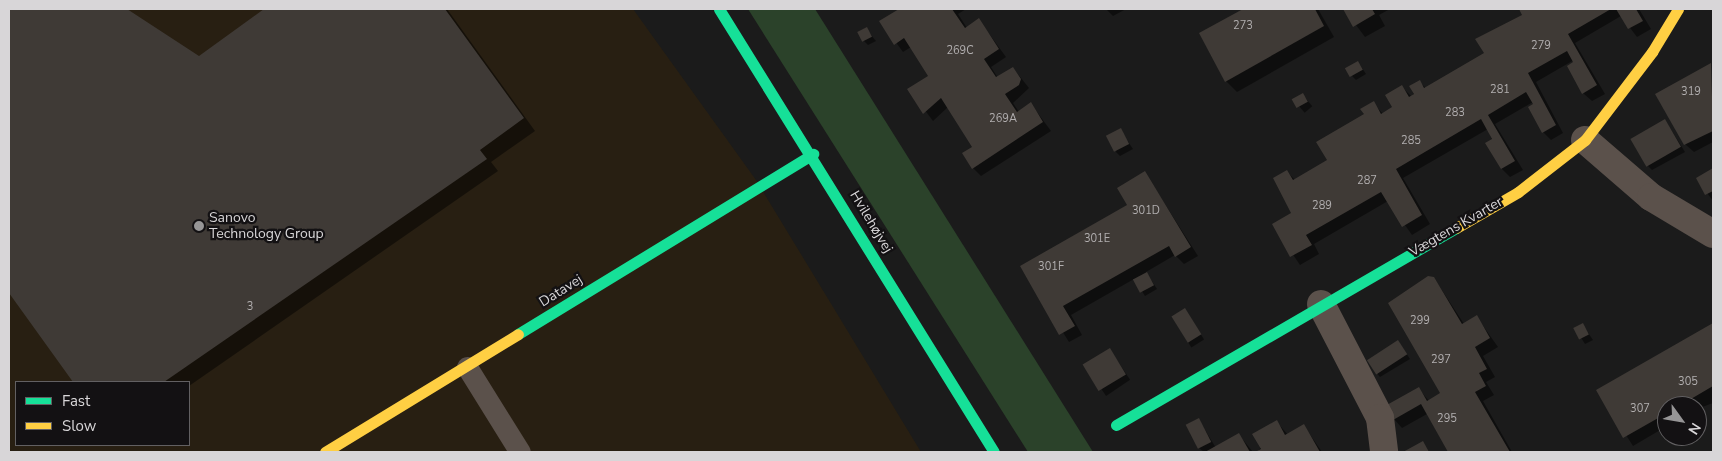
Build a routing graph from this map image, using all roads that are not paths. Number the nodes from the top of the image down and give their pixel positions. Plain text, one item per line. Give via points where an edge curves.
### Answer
1 (720, 9) edge
2 (1678, 9) edge
3 (1585, 140) junction
4 (813, 154) junction
5 (1713, 234) edge
6 (1321, 304) junction
7 (468, 367) junction
8 (1116, 425) dead end
9 (325, 452) edge
10 (520, 452) edge
11 (994, 452) edge
12 (1384, 452) edge

1 - 4 street, Hvilehøjvej
2 - 3 street, Vægtens Kvarter via 1652,52
3 - 5 street via 1651,197
3 - 6 street, Vægtens Kvarter via 1518,192
4 - 7 street, Datavej
4 - 11 street, Hvilehøjvej
6 - 8 street, Vægtens Kvarter
6 - 12 street via 1380,418
7 - 9 street, Datavej
7 - 10 lane

